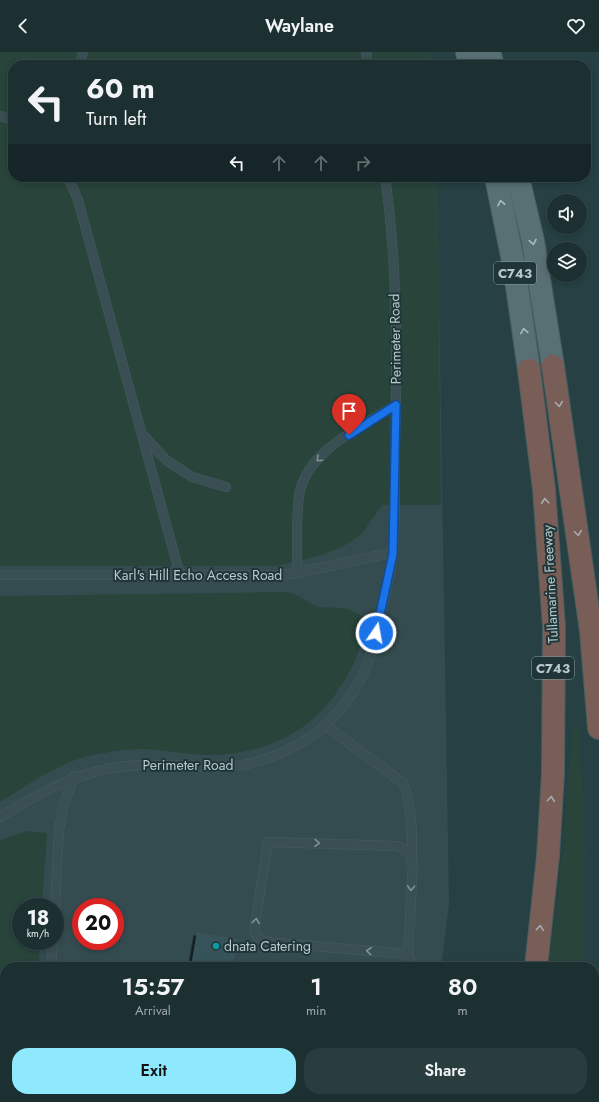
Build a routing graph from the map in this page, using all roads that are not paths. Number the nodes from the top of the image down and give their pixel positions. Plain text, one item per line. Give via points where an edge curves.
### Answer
1 (70, 182) edge
2 (386, 182) edge
3 (497, 182) edge
4 (519, 182) edge
5 (553, 366) joint
6 (529, 370) joint
7 (396, 405) junction
8 (141, 433) junction
9 (226, 487) dead end
10 (393, 554) junction
11 (297, 573) junction
12 (0, 575) edge
13 (180, 575) junction
14 (326, 726) junction
15 (599, 728) edge
16 (74, 776) junction
17 (0, 817) edge
18 (412, 859) junction
19 (55, 898) edge
20 (52, 950) edge
21 (408, 954) junction
22 (51, 962) edge
23 (411, 962) edge
24 (537, 962) edge

1 - 8 lane via 78,200
2 - 7 lane, Perimeter Road via 394,253
6 -> 3 main road, C743 via 514,266
4 -> 5 main road, C743 via 533,241
5 -> 15 highway, Tullamarine Freeway / C743 via 590,624
24 -> 6 highway, Tullamarine Freeway / C743 via 548,856 553,773 554,627 544,489
7 - 10 lane, Perimeter Road
7 -> 11 lane via 337,442 314,463 304,478 299,502
8 - 9 lane via 166,460 192,477
8 - 13 lane
10 - 11 lane, Karl's Hill Echo Access Road
10 - 14 lane, Perimeter Road via 372,654 347,702
11 - 13 lane, Karl's Hill Echo Access Road
12 - 13 lane, Karl's Hill Echo Access Road
14 - 16 lane, Perimeter Road via 285,753 239,766 134,765 111,767
14 - 18 lane via 403,783 411,815
16 - 17 lane, Perimeter Road
16 - 19 lane via 63,807 59,830
18 -> 21 lane
21 -> 18 lane via 266,942 254,932 268,842 397,846 408,852
20 - 22 lane
21 - 23 lane

